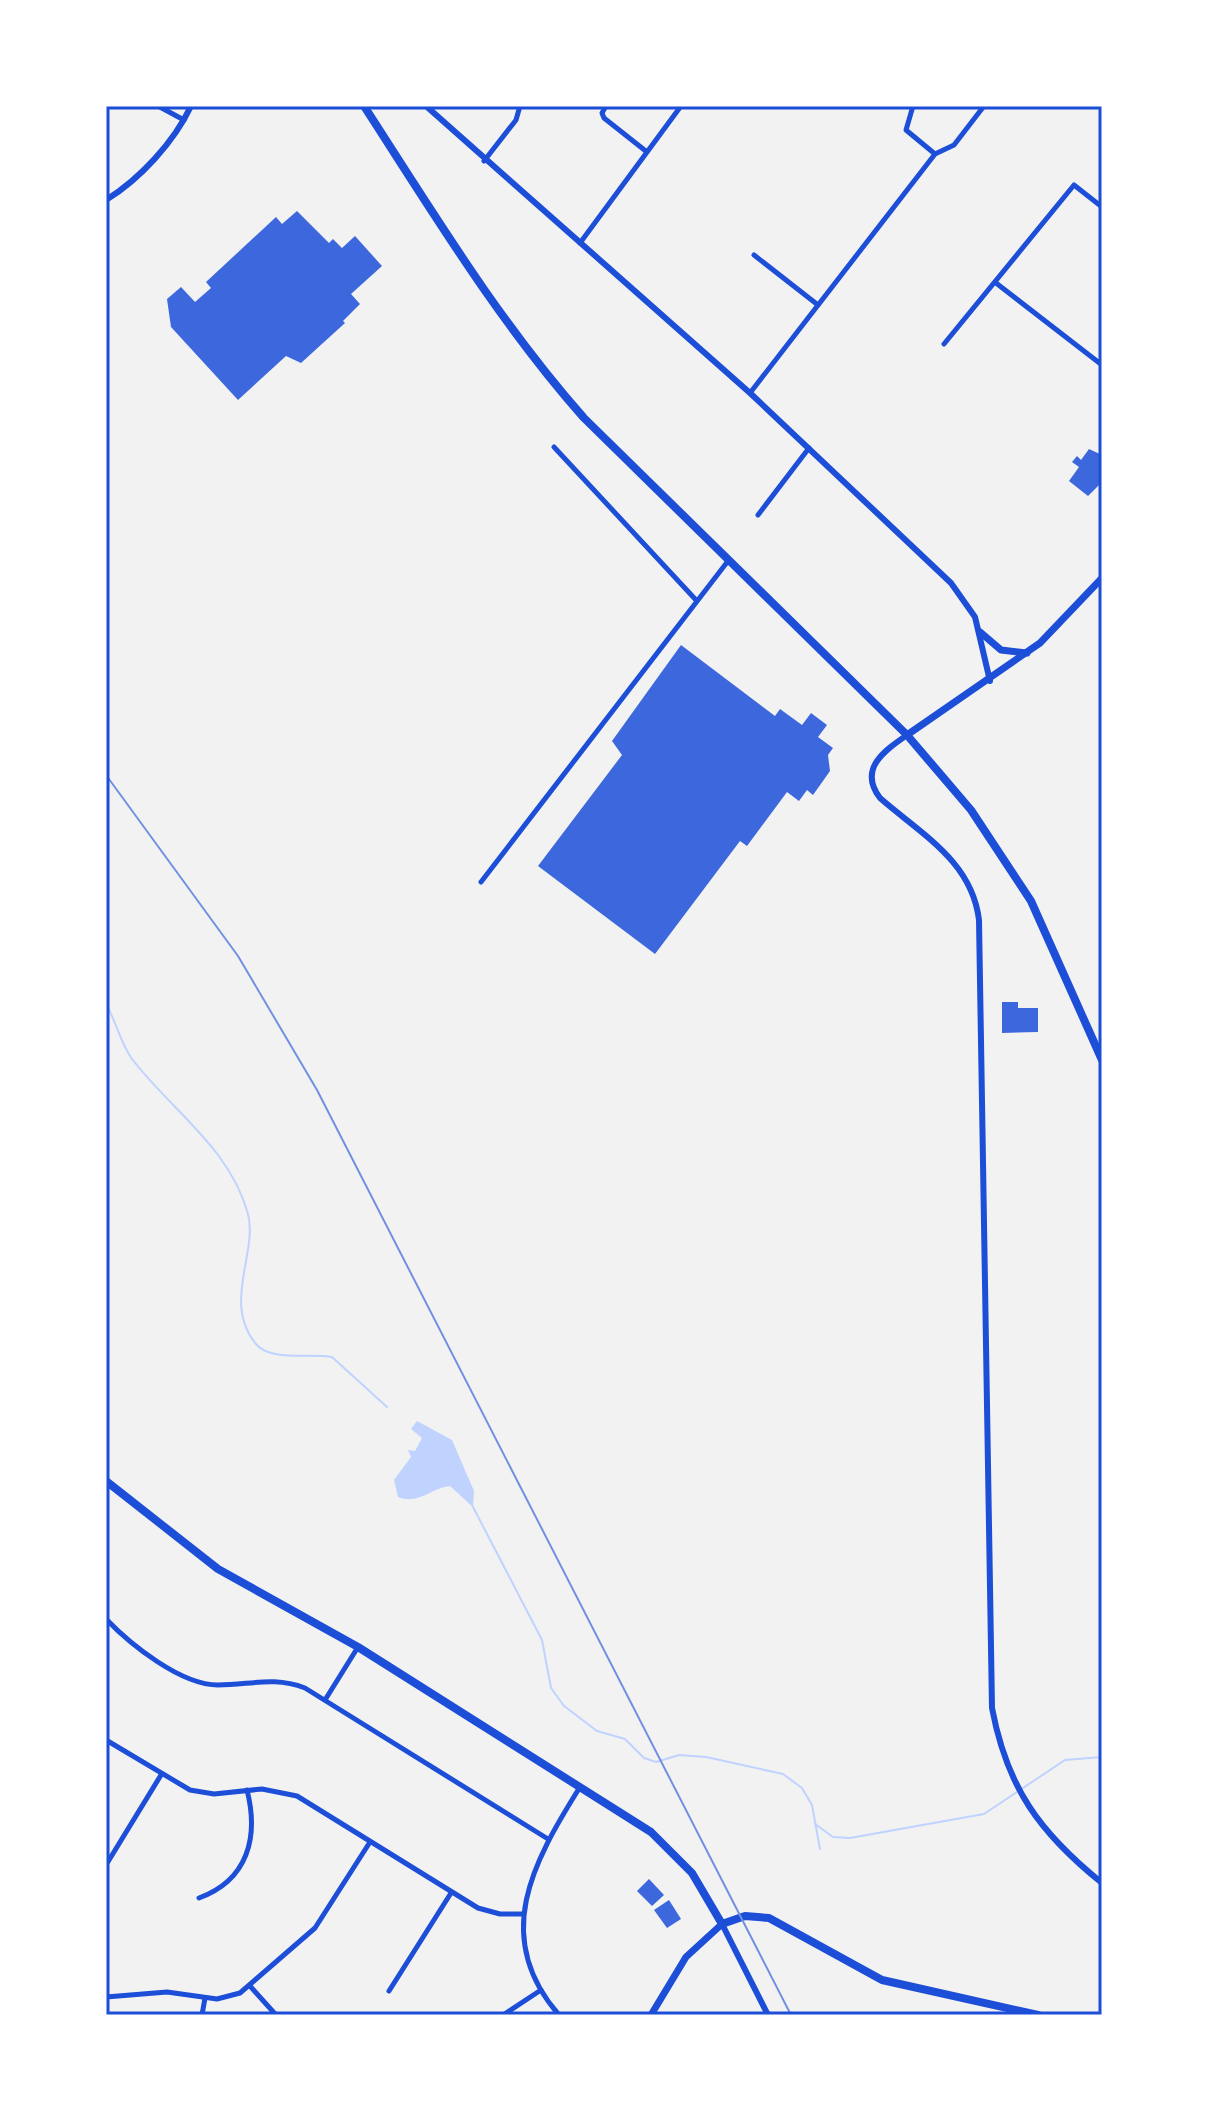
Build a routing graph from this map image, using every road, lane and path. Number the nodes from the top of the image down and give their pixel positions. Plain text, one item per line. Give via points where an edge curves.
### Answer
1 (158, 106) edge
2 (191, 106) edge
3 (364, 106) edge
4 (426, 106) edge
5 (520, 106) edge
6 (606, 106) edge
7 (681, 106) edge
8 (913, 106) edge
9 (984, 106) edge
10 (184, 120) junction
11 (647, 152) junction
12 (935, 154) junction
13 (484, 161) junction
14 (106, 200) edge
15 (1102, 207) edge
16 (580, 244) junction
17 (754, 255) dead end
18 (996, 283) junction
19 (818, 305) junction
20 (944, 344) dead end
21 (1102, 365) edge
22 (750, 393) junction
23 (554, 447) dead end
24 (809, 448) junction
25 (758, 515) dead end
26 (728, 561) junction
27 (1102, 578) edge
28 (696, 600) junction
29 (980, 632) junction
30 (1027, 653) junction
31 (990, 681) junction
32 (907, 735) junction
33 (481, 882) dead end
34 (1102, 1060) edge
35 (106, 1481) edge
36 (106, 1619) edge
37 (358, 1647) junction
38 (325, 1700) junction
39 (106, 1740) edge
40 (161, 1775) junction
41 (580, 1787) junction
42 (247, 1790) junction
43 (548, 1839) junction
44 (370, 1842) junction
45 (106, 1865) edge
46 (1102, 1883) edge
47 (451, 1893) junction
48 (199, 1898) dead end
49 (523, 1914) junction
50 (722, 1924) junction
51 (250, 1986) junction
52 (541, 1990) junction
53 (389, 1991) dead end
54 (106, 1997) edge
55 (205, 1998) junction
56 (202, 2015) edge
57 (276, 2015) edge
58 (503, 2015) edge
59 (559, 2015) edge
60 (651, 2015) edge
61 (768, 2015) edge
62 (1038, 2015) edge

1 - 10 street
2 - 10 street
3 - 26 main road via 538,366
4 - 13 street
5 - 13 street via 516,120
6 - 11 street via 604,118
7 - 11 street
8 - 12 street via 906,130
9 - 12 street via 954,145
10 - 14 street via 134,178
11 - 16 street
12 - 19 street
13 - 16 street
15 - 18 street via 1074,185
16 - 22 street
17 - 19 street
18 - 20 street via 974,302
18 - 21 street
19 - 22 street
22 - 24 street
23 - 28 street
24 - 25 street
24 - 29 street via 957,590
26 - 28 street
26 - 32 main road
27 - 30 main road via 1065,621
28 - 33 street
29 - 30 main road via 1001,650
29 - 31 street
30 - 31 main road
31 - 32 main road
32 - 34 main road via 971,810 1024,888
32 - 46 street via 877,759 873,786 960,868 975,895 979,920 989,1668 996,1734 1026,1805 1052,1840
35 - 37 main road via 203,1559
36 - 38 street via 170,1669 193,1680 216,1685 281,1680
37 - 38 street
37 - 41 main road
38 - 43 street
39 - 40 street
40 - 42 street via 201,1792
40 - 45 street
41 - 43 street
41 - 50 main road via 634,1819 674,1852
42 - 44 street via 297,1796
42 - 48 street via 254,1826 249,1852 230,1880
43 - 49 street via 531,1875
44 - 47 street
44 - 51 street via 315,1928
47 - 49 street via 489,1912
47 - 53 street
49 - 52 street via 527,1955
50 - 60 main road via 686,1957
50 - 61 street
50 - 62 main road via 745,1916 769,1918 882,1980
51 - 55 street via 229,1998
51 - 57 street
52 - 58 street
52 - 59 street
54 - 55 street via 148,1992
55 - 56 street

